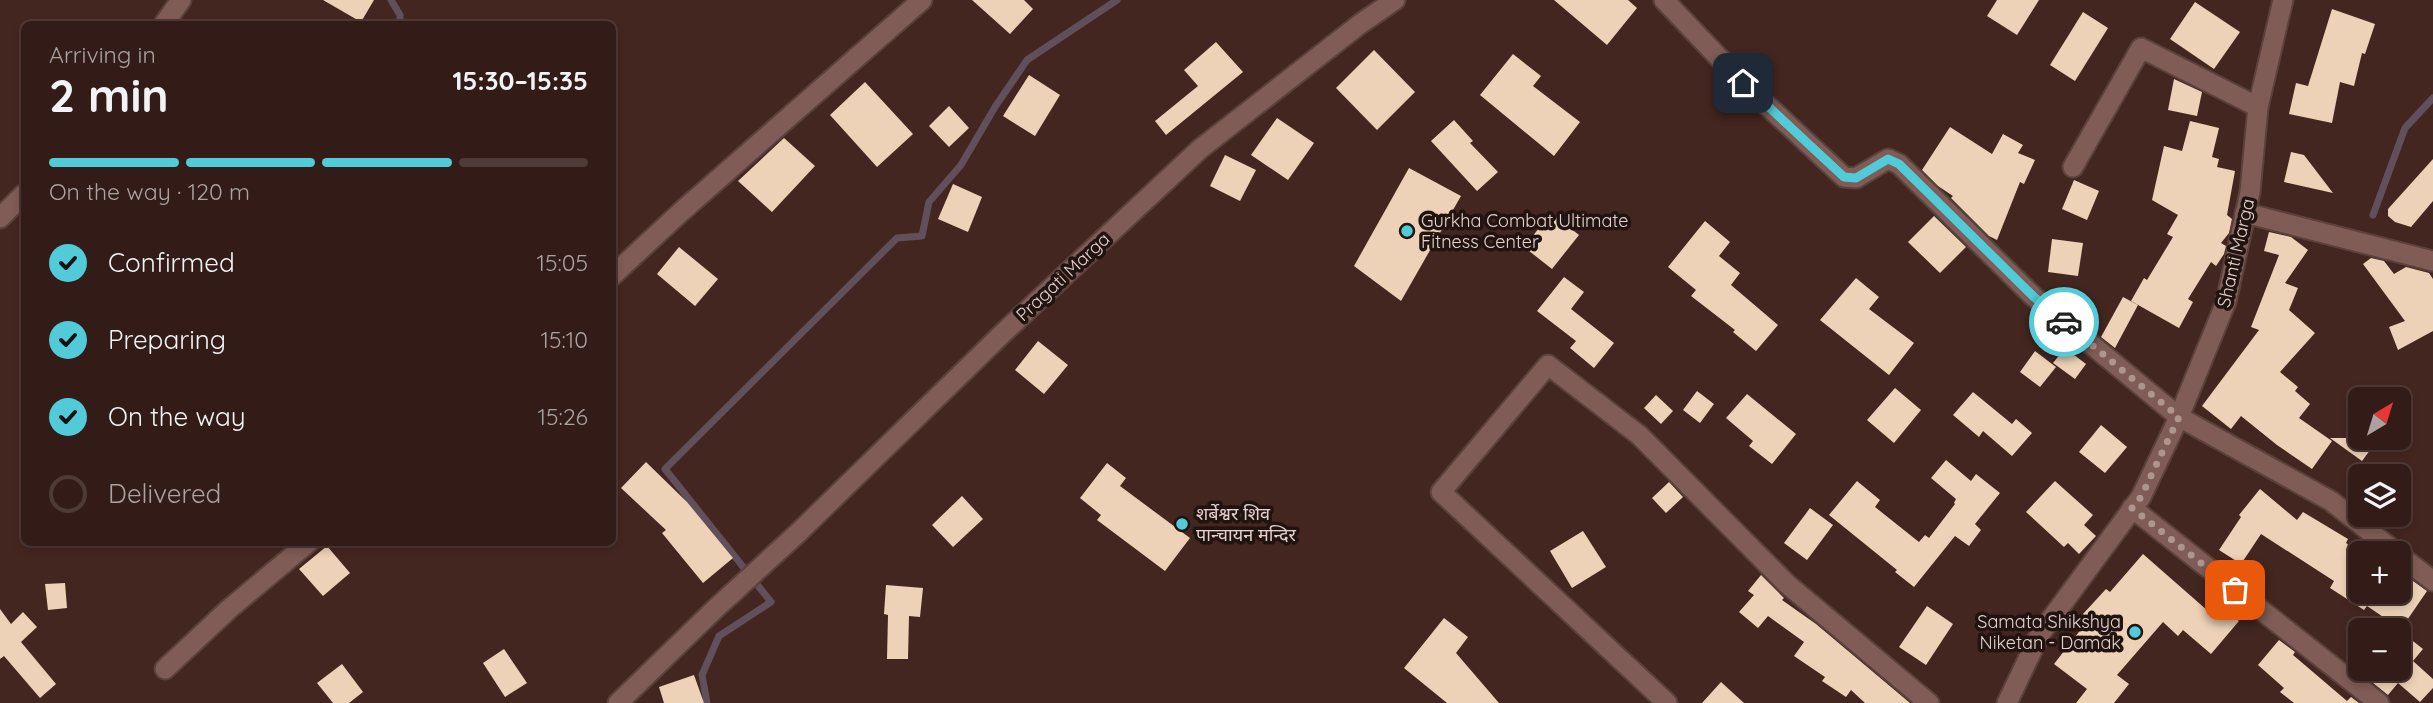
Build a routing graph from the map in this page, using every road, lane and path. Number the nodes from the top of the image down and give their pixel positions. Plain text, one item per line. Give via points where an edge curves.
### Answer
1 (181, 0) edge
2 (922, 0) edge
3 (1395, 0) edge
4 (1664, 0) edge
5 (2283, 0) edge
6 (166, 21) edge
7 (2258, 107) junction
8 (2073, 167) dead end
9 (21, 197) edge
10 (2245, 213) junction
11 (0, 218) edge
12 (2433, 261) edge
13 (616, 272) edge
14 (2179, 417) junction
15 (2132, 508) junction
16 (2382, 541) edge
17 (304, 546) edge
18 (2411, 564) edge
19 (2433, 581) edge
20 (165, 669) dead end
21 (618, 703) edge
22 (1667, 703) edge
23 (1929, 703) edge
24 (2007, 703) edge
25 (2379, 703) edge

1 - 6 street
2 - 13 street
3 - 21 street, Pragati Marga via 1200,149
4 - 14 street via 1743,83 1844,177 1856,178 1888,159 1899,164 2034,297
5 - 7 street, Shanti Marga
7 - 8 street via 2141,48
7 - 10 street, Shanti Marga
9 - 11 street
10 - 12 street
10 - 14 street, Shanti Marga via 2226,302
14 - 15 street, Shanti Marga
14 - 16 street via 2331,501
15 - 24 street, Shanti Marga via 2040,634
15 - 25 street
17 - 20 street
18 - 19 street
22 - 23 street via 1441,492 1548,365 1639,435 1787,584

